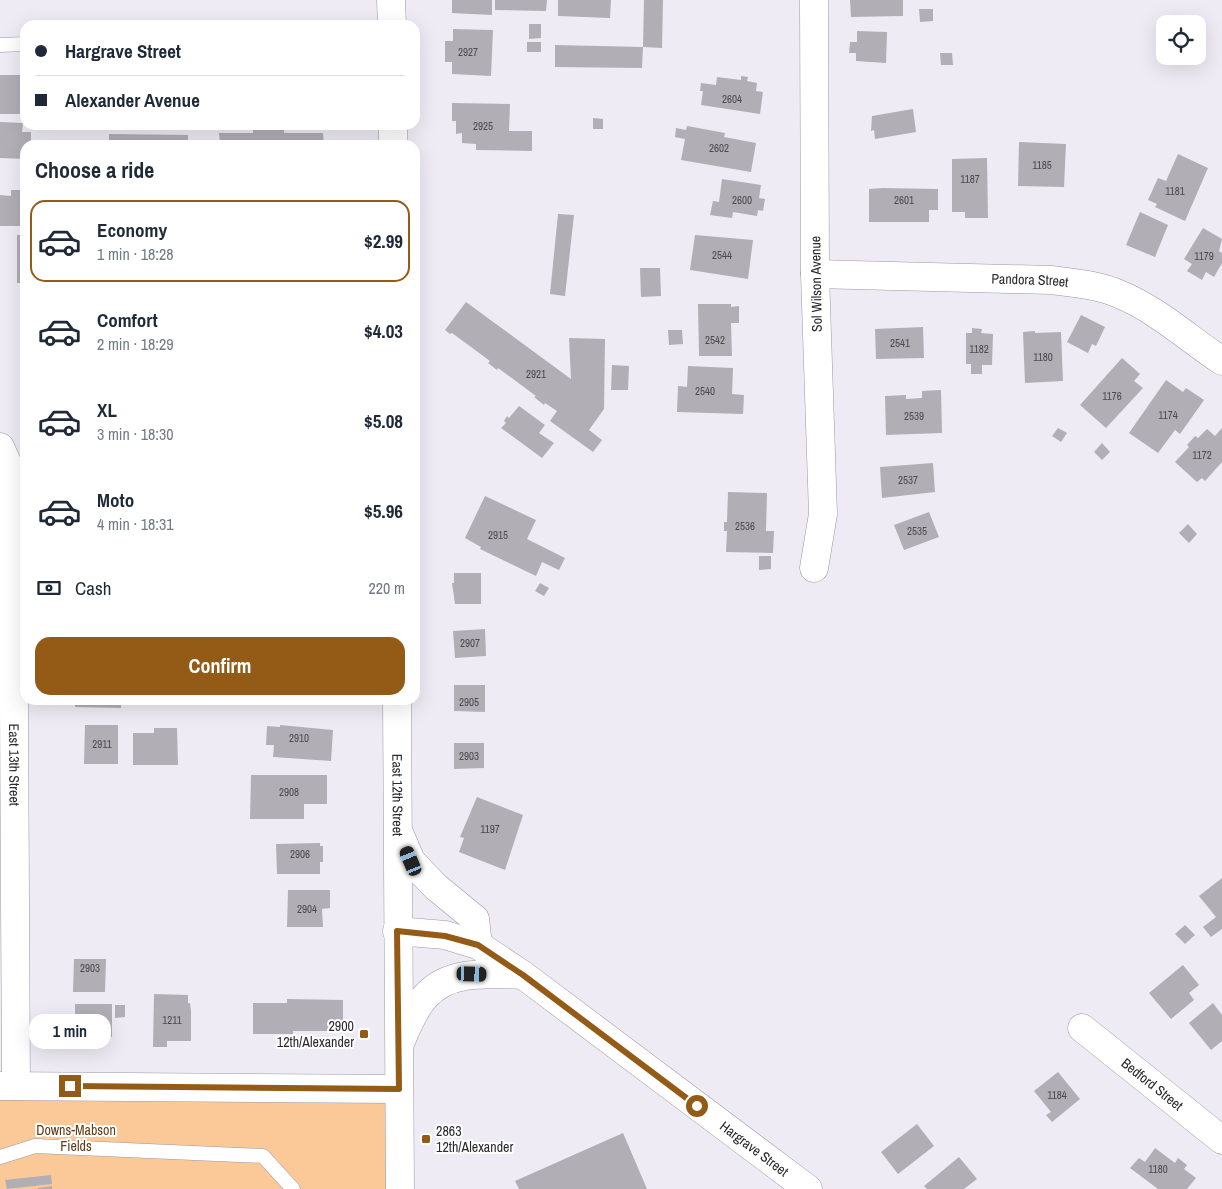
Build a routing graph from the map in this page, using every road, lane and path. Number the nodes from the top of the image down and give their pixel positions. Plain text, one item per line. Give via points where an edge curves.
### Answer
1 (391, 0) edge
2 (814, 0) edge
3 (392, 20) edge
4 (20, 44) edge
5 (0, 45) edge
6 (816, 274) junction
7 (1222, 361) edge
8 (3, 462) edge
9 (814, 568) dead end
10 (397, 705) edge
11 (398, 830) junction
12 (397, 931) junction
13 (478, 945) junction
14 (523, 975) junction
15 (1082, 1028) dead end
16 (399, 1047) junction
17 (8, 1086) edge
18 (399, 1089) junction
19 (1222, 1140) edge
20 (0, 1157) edge
21 (293, 1189) edge
22 (400, 1189) edge
23 (808, 1189) edge

1 - 3 street
2 - 6 street, Sol Wilson Avenue
4 - 5 lane
6 - 7 street, Pandora Street via 1051,280 1082,284 1119,294 1147,309
6 - 9 street, Sol Wilson Avenue via 823,514
8 - 17 street, East 13th Street via 13,523
10 - 11 street, East 12th Street
11 - 12 street, East 12th Street
11 - 13 street via 411,861 475,919
12 - 13 street, Hargrave Street via 445,936
12 - 16 street, East 12th Street
13 - 14 street, Hargrave Street
14 - 16 street via 472,974 443,983 424,997
14 - 23 street, Hargrave Street
15 - 19 street, Bedford Street
16 - 18 street, East 12th Street
17 - 18 street
18 - 22 street, East 12th Street
20 - 21 lane via 35,1146 263,1156

